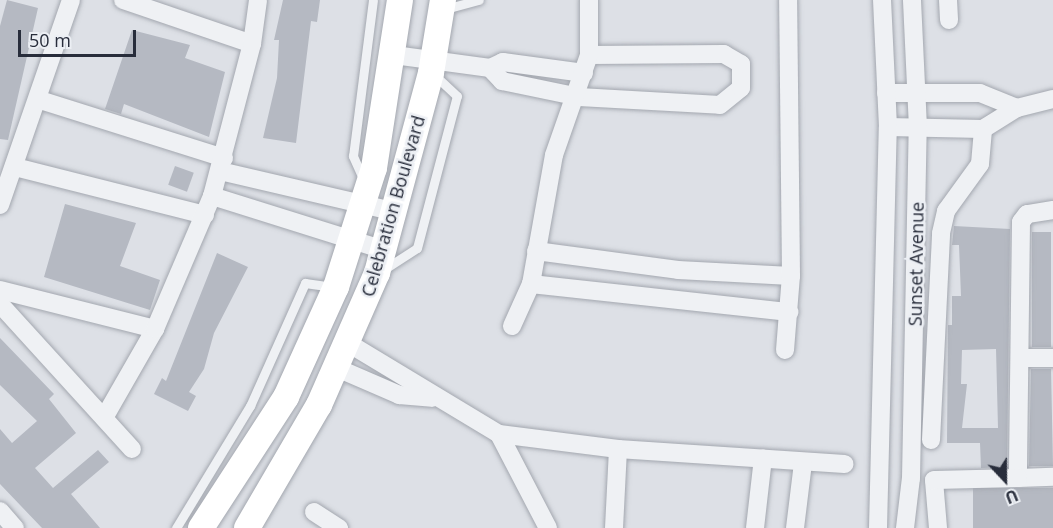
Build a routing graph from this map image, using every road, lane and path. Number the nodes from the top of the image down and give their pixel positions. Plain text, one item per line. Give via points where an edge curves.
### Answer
1 (70, 0) edge
2 (123, 0) edge
3 (258, 0) edge
4 (374, 0) edge
5 (400, 0) edge
6 (479, 0) edge
7 (589, 0) edge
8 (788, 0) edge
9 (882, 0) edge
10 (912, 0) edge
11 (948, 0) edge
12 (443, 5) edge
13 (949, 20) dead end
14 (252, 45) junction
15 (394, 55) junction
16 (589, 55) junction
17 (533, 65) junction
18 (432, 66) junction
19 (490, 68) junction
20 (584, 73) junction
21 (530, 89) junction
22 (886, 93) junction
23 (917, 93) junction
24 (579, 97) junction
25 (1053, 99) edge
26 (40, 100) junction
27 (1017, 108) junction
28 (888, 127) junction
29 (918, 128) junction
30 (983, 129) junction
31 (222, 165) junction
32 (15, 167) junction
33 (212, 196) junction
34 (366, 196) junction
35 (0, 205) edge
36 (1053, 210) edge
37 (392, 211) junction
38 (205, 215) junction
39 (351, 239) junction
40 (536, 251) junction
41 (381, 261) junction
42 (790, 276) junction
43 (531, 284) junction
44 (336, 288) junction
45 (0, 290) edge
46 (0, 304) edge
47 (789, 312) junction
48 (512, 326) dead end
49 (155, 329) junction
50 (348, 343) junction
51 (785, 350) dead end
52 (1020, 358) junction
53 (1053, 358) edge
54 (337, 368) junction
55 (432, 398) junction
56 (104, 418) junction
57 (499, 434) junction
58 (931, 440) dead end
59 (132, 449) dead end
60 (618, 449) junction
61 (763, 458) junction
62 (803, 463) junction
63 (845, 464) dead end
64 (1053, 477) edge
65 (1018, 478) junction
66 (0, 511) edge
67 (314, 512) dead end
68 (15, 528) edge
69 (176, 528) edge
70 (201, 528) edge
71 (247, 528) edge
72 (339, 528) edge
73 (548, 528) edge
74 (614, 528) edge
75 (755, 528) edge
76 (795, 528) edge
77 (878, 528) edge
78 (905, 528) edge
79 (938, 528) edge

1 - 26 street
2 - 14 street
3 - 14 street
4 - 34 lane via 353,156
5 - 15 street, Celebration Boulevard
6 - 12 lane
7 - 16 street
8 - 42 street
9 - 22 street, Sunset Avenue
10 - 23 street, Sunset Avenue
11 - 13 street
12 - 18 street, Celebration Boulevard
14 - 31 street
15 - 18 street
15 - 34 street, Celebration Boulevard
16 - 20 street
16 - 24 street via 724,54 741,64 741,88 720,105
17 - 19 street via 502,62
17 - 20 street
17 - 21 street
18 - 19 street
18 - 37 street, Celebration Boulevard
18 - 41 lane via 457,96 417,248
19 - 21 street via 502,81
20 - 24 street
21 - 24 street
22 - 23 street
22 - 28 street, Sunset Avenue
23 - 27 street via 980,93
23 - 29 street, Sunset Avenue
24 - 40 street via 554,155
25 - 27 street
26 - 31 street
26 - 32 street
27 - 30 street
28 - 29 street
28 - 77 street, Sunset Avenue
29 - 30 street
29 - 78 street, Sunset Avenue via 911,478
30 - 58 street via 980,164 946,211 941,232
31 - 33 street
31 - 34 street
32 - 35 street
32 - 38 street
33 - 38 street
33 - 39 street
34 - 37 street
34 - 39 street, Celebration Boulevard
36 - 52 street via 1027,214 1021,222
37 - 41 street, Celebration Boulevard
38 - 49 street
39 - 41 street
39 - 44 street, Celebration Boulevard
40 - 42 street via 678,270
40 - 43 street
41 - 50 street, Celebration Boulevard
42 - 47 street
43 - 47 street
43 - 48 street
44 - 69 lane via 305,283 249,406
44 - 70 street, Celebration Boulevard via 286,397
45 - 49 street
46 - 56 street
47 - 51 street
49 - 56 street
50 - 54 street, Celebration Boulevard
50 - 55 street via 415,379
52 - 53 street
52 - 65 street
54 - 55 street via 399,396
54 - 71 street, Celebration Boulevard via 276,487
55 - 57 street
56 - 59 street
57 - 60 street
57 - 73 street
60 - 61 street
60 - 74 street
61 - 62 street
61 - 75 street
62 - 63 street
62 - 76 street
64 - 65 street
65 - 79 street via 934,480
66 - 68 street
67 - 72 street

